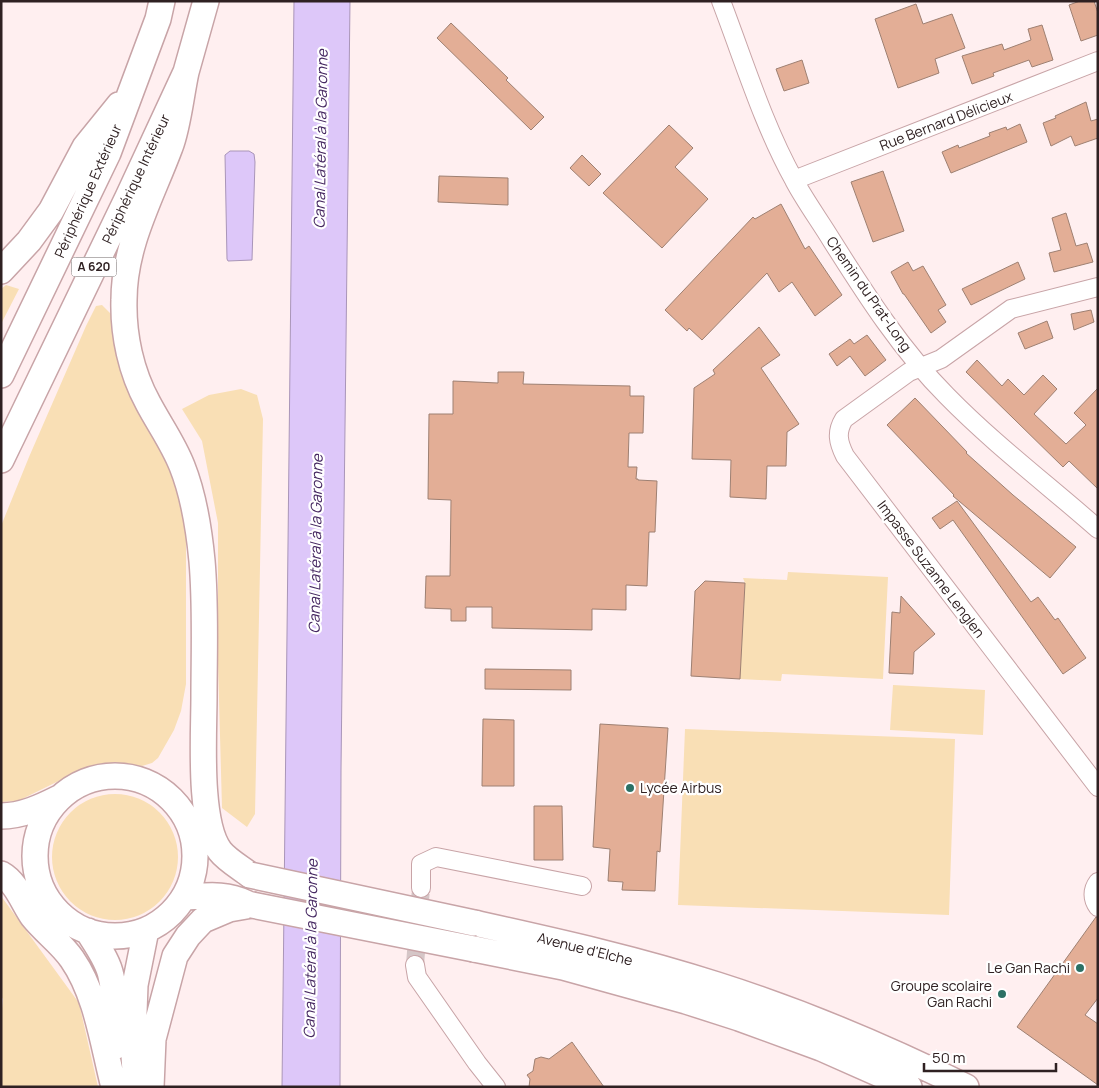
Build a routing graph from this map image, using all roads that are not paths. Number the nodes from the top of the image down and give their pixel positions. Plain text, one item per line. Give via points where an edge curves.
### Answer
1 (162, 1) edge
2 (206, 1) edge
3 (721, 1) edge
4 (1098, 61) edge
5 (186, 72) junction
6 (132, 90) junction
7 (794, 180) junction
8 (1, 271) edge
9 (1098, 287) edge
10 (921, 368) junction
11 (1, 375) edge
12 (1, 460) edge
13 (1098, 528) edge
14 (1098, 787) edge
15 (59, 798) junction
16 (1, 816) edge
17 (196, 850) junction
18 (1, 856) edge
19 (1, 874) edge
20 (250, 875) junction
21 (1098, 882) edge
22 (40, 884) junction
23 (582, 886) dead end
24 (420, 888) tunnel mouth
25 (185, 897) junction
26 (252, 906) junction
27 (1098, 907) edge
28 (146, 930) junction
29 (88, 931) junction
30 (415, 966) tunnel mouth
31 (115, 1087) edge
32 (136, 1087) edge
33 (151, 1087) edge
34 (496, 1087) edge
35 (909, 1087) edge
36 (966, 1087) edge

1 - 6 highway, Périphérique Extérieur / A 620
2 - 5 highway, Périphérique Intérieur / A 620
3 - 7 street, Chemin du Prat-Long
4 - 7 street, Rue Bernard Délicieux
5 - 12 highway, Périphérique Intérieur / A 620
5 - 20 highway via 171,145 132,245 124,279 123,303 126,339 134,369 147,401 182,465 196,514 204,619 204,795 211,832 220,851
6 - 8 highway via 84,147 51,211
6 - 11 highway, Périphérique Extérieur / A 620 via 108,153
7 - 10 street, Chemin du Prat-Long via 857,280
9 - 10 street via 1011,309 941,359
10 - 13 street, Chemin du Prat-Long via 992,438
10 - 14 street, Impasse Suzanne Lenglen via 909,372 844,419 839,428 838,443
15 - 16 highway via 25,812
15 - 17 highway via 77,785 99,777 122,776 144,780 164,791 180,808 191,827
15 - 22 highway via 47,813 35,848
17 - 20 highway, Avenue d'Elche via 216,867 234,875
17 - 25 highway via 196,866
18 - 22 highway
19 - 31 highway via 80,972 90,993
20 - 36 highway, Avenue d'Elche, bridge via 558,942 716,984 849,1033
21 - 27 street via 1093,896
22 - 29 highway via 59,913
23 - 24 street via 436,857 421,864
25 - 26 highway, Avenue d'Elche via 234,897
25 - 28 highway via 161,922
26 - 33 highway via 229,909 203,920 175,956 153,1039
26 - 35 highway, Avenue d'Elche, bridge via 563,967 722,1012 821,1048
28 - 29 highway via 117,936
28 - 32 highway via 135,985 133,1040
29 - 31 highway via 105,960 114,990
30 - 34 street via 417,977

